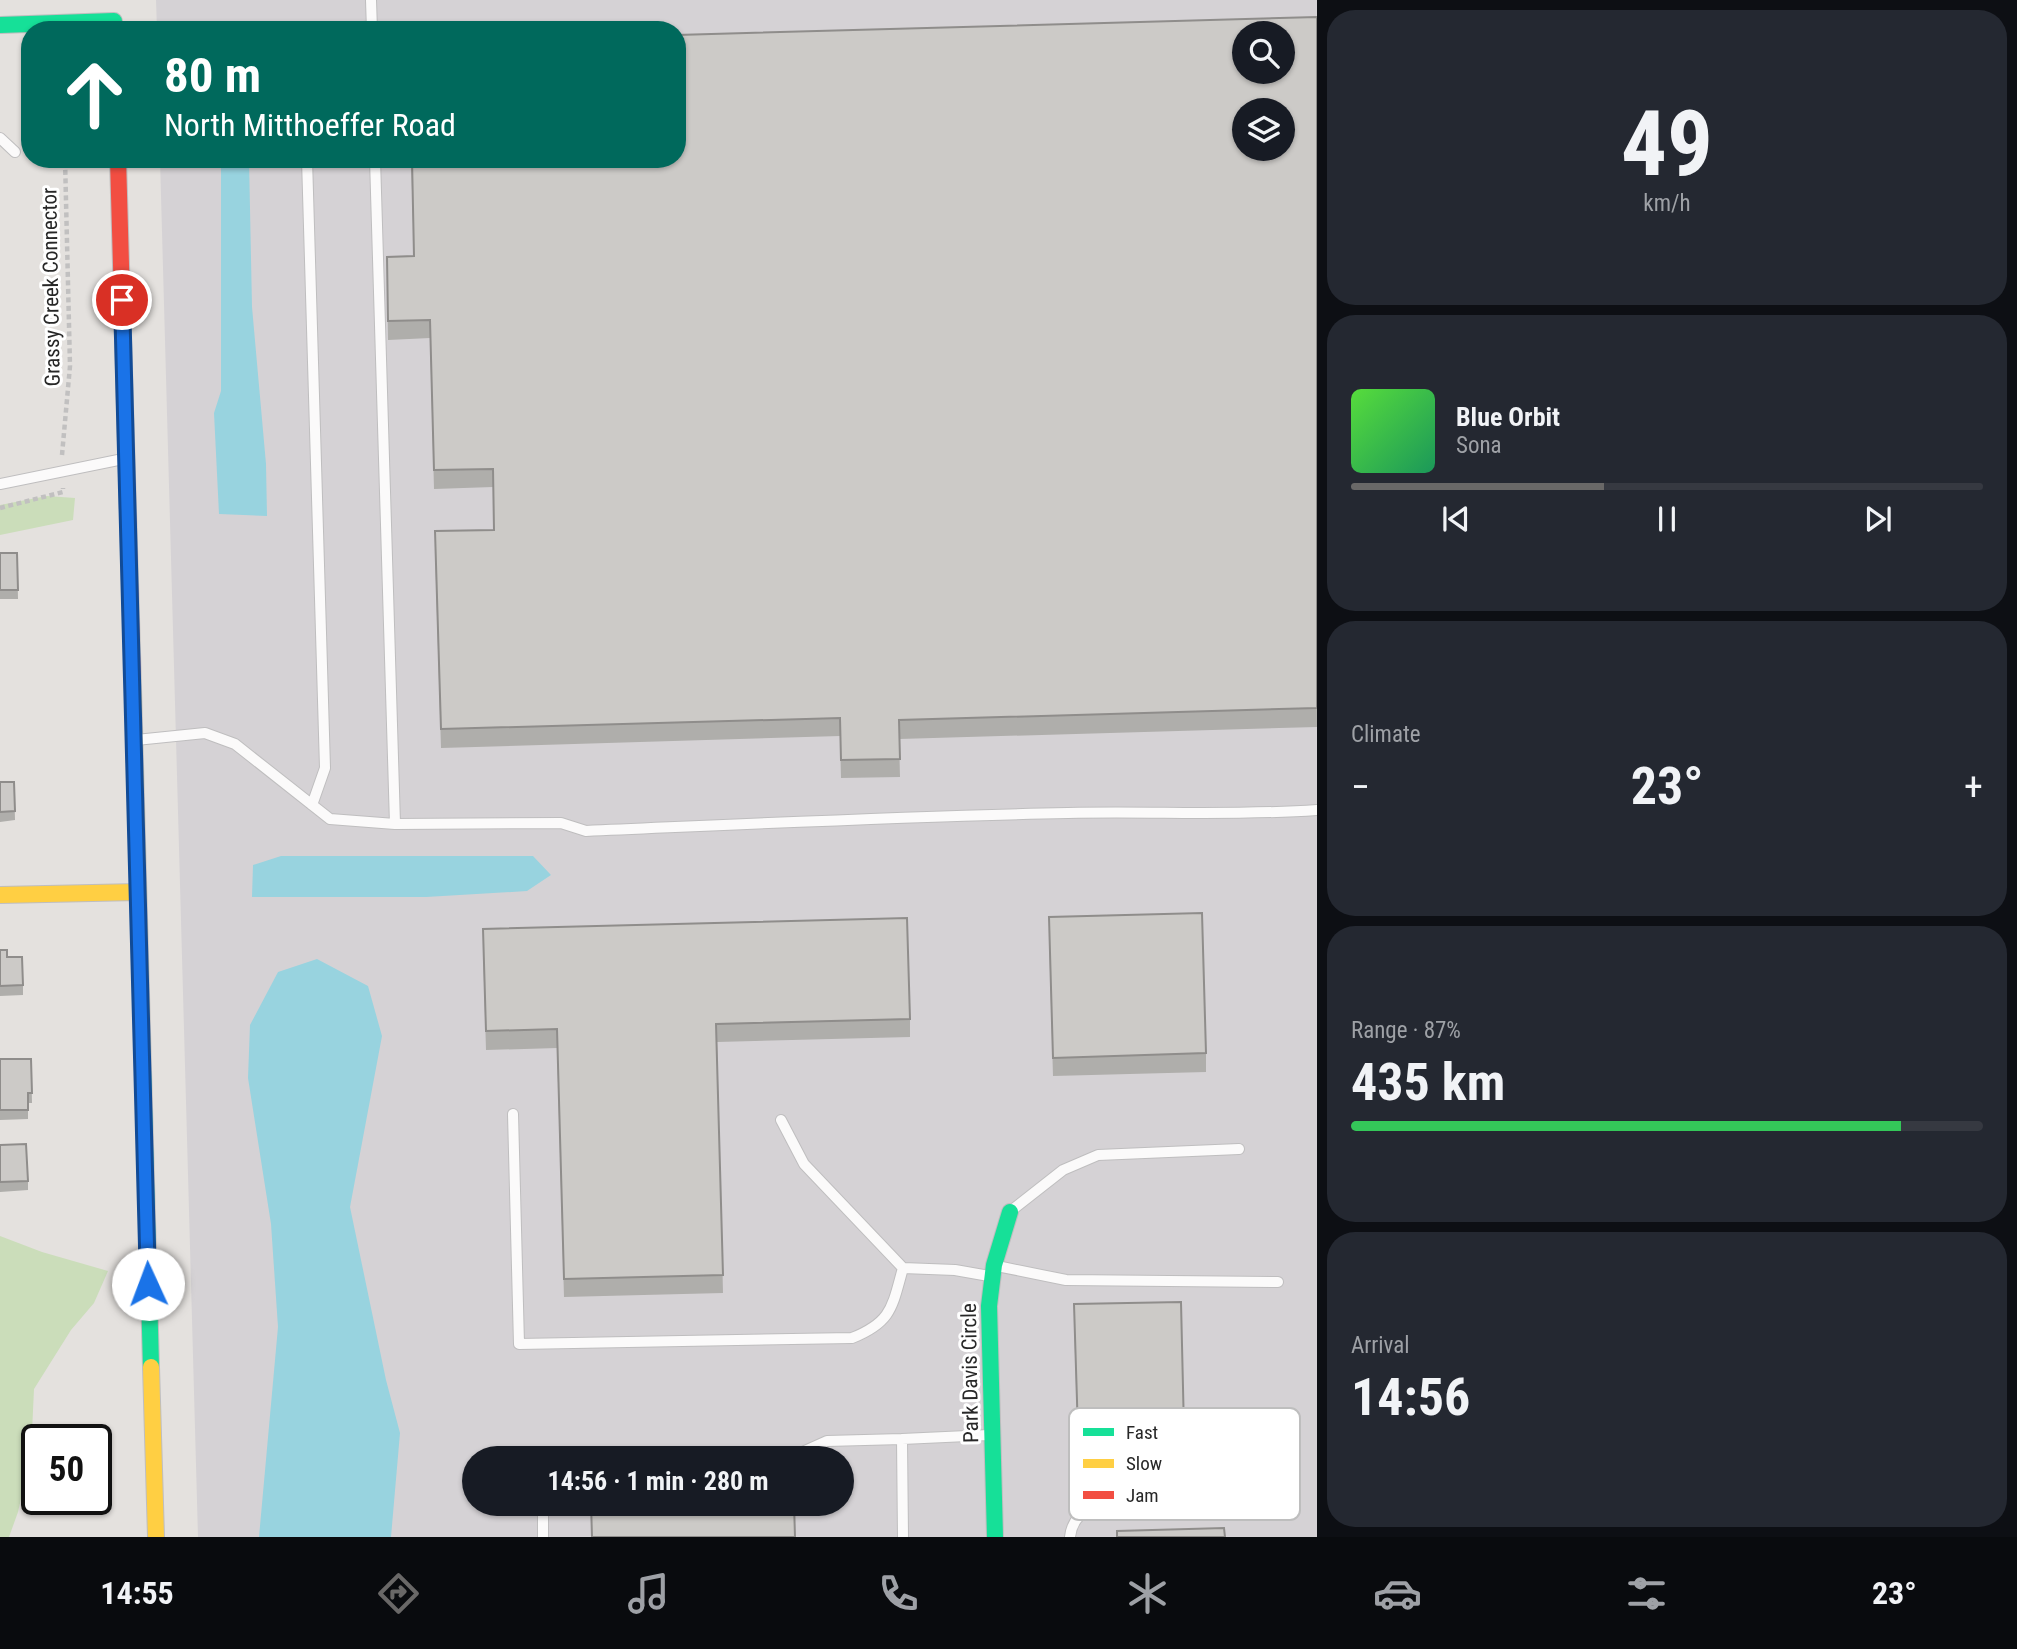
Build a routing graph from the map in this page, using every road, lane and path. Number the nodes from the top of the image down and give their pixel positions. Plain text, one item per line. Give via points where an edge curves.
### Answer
1 (113, 0) edge
2 (371, 0) edge
3 (114, 21) edge
4 (372, 21) edge
5 (0, 24) edge
6 (21, 24) edge
7 (0, 138) edge
8 (15, 152) dead end
9 (65, 168) edge
10 (118, 168) edge
11 (307, 168) edge
12 (375, 168) edge
13 (62, 457) dead end
14 (126, 458) junction
15 (0, 484) edge
16 (63, 492) dead end
17 (0, 508) edge
18 (134, 741) junction
19 (312, 804) junction
20 (1317, 810) edge
21 (395, 824) junction
22 (138, 892) junction
23 (0, 895) edge
24 (513, 1114) dead end
25 (780, 1120) dead end
26 (1239, 1149) dead end
27 (1010, 1212) joint
28 (903, 1268) junction
29 (993, 1271) junction
30 (1278, 1282) dead end
31 (992, 1434) junction
32 (902, 1439) junction
33 (816, 1446) edge
34 (543, 1516) edge
35 (1074, 1520) edge
36 (156, 1537) edge
37 (543, 1537) edge
38 (903, 1537) edge
39 (995, 1537) edge
40 (1070, 1537) edge

1 - 3 main road
2 - 4 lane
5 - 6 main road
7 - 8 lane
9 - 13 path, Grassy Creek Connector via 70,366
10 - 14 main road
11 - 19 lane via 325,768
12 - 21 lane
14 - 15 lane
14 - 18 main road
16 - 17 path
18 - 19 lane via 205,733 235,744
18 - 22 main road
19 - 21 lane via 330,820
20 - 21 lane via 944,816 586,831 561,823
22 - 23 main road
22 - 36 main road
24 - 28 lane via 519,1344 852,1338 873,1329 891,1310
25 - 28 lane via 804,1164
26 - 27 lane via 1098,1155 1063,1170
27 - 29 main road, Park Davis Circle
28 - 29 lane
29 - 30 lane via 1066,1280
29 - 31 main road, Park Davis Circle via 989,1325
31 - 32 lane
31 - 39 main road, Park Davis Circle
32 - 33 lane via 827,1441
32 - 38 lane
34 - 37 lane
35 - 40 lane

